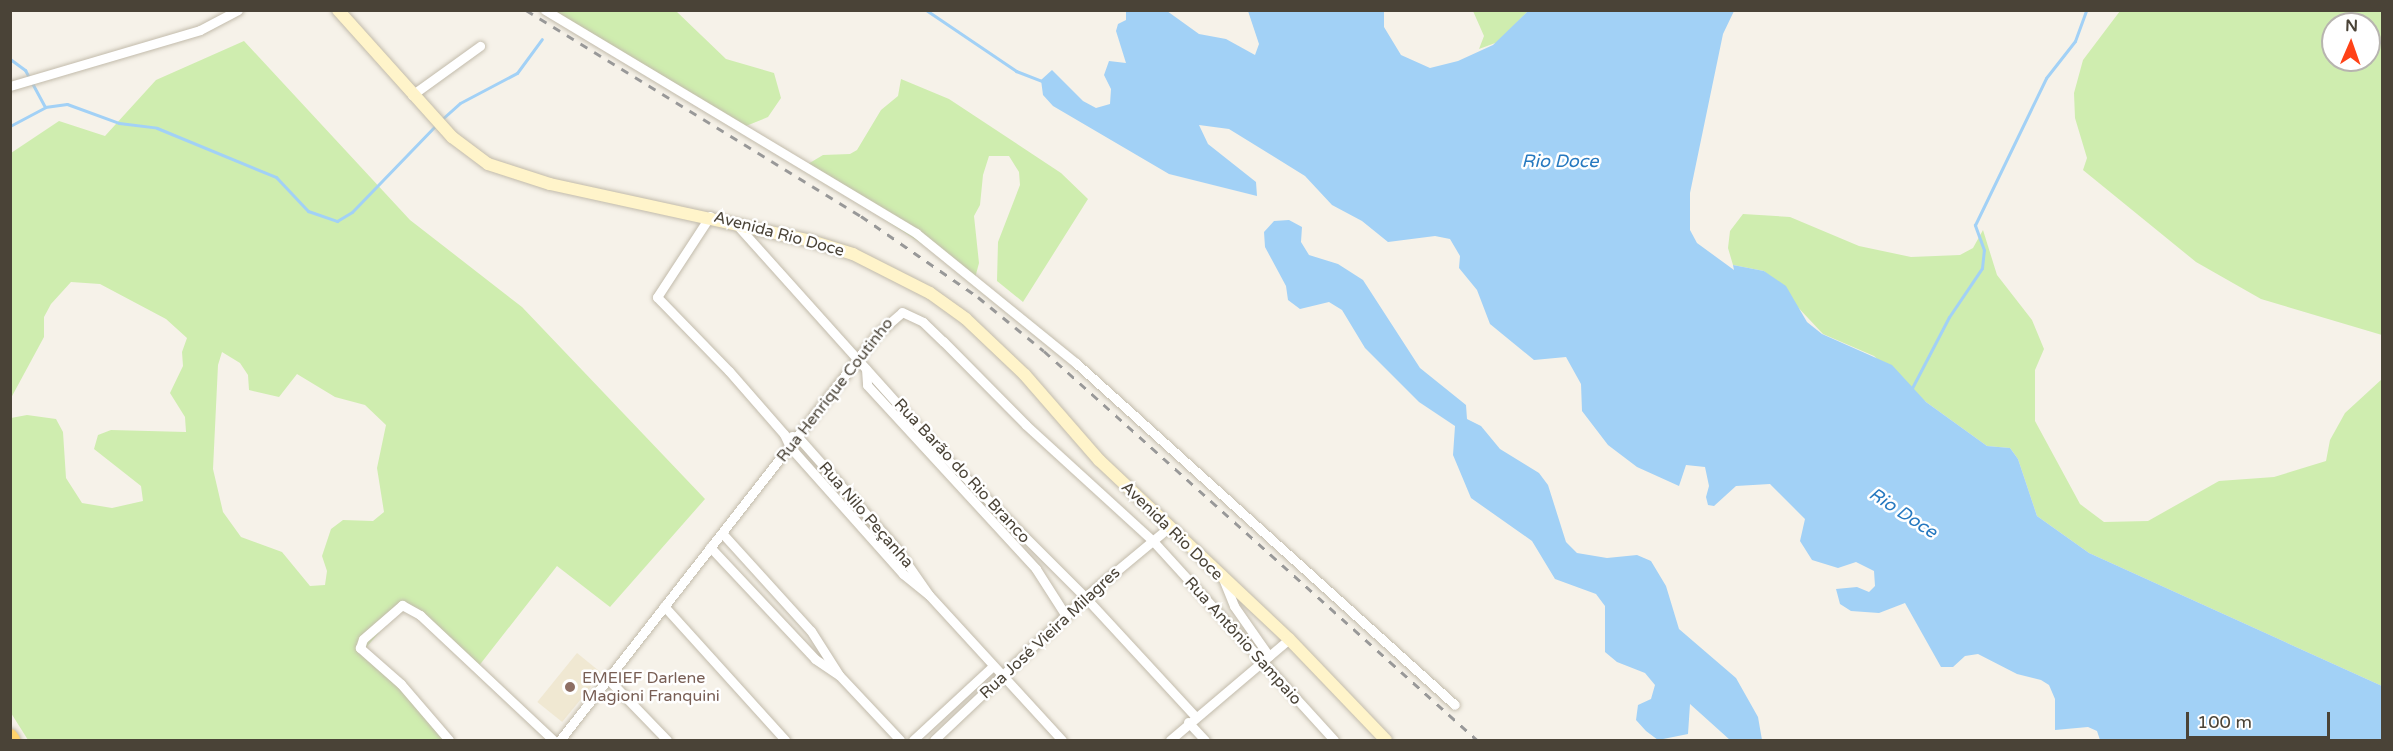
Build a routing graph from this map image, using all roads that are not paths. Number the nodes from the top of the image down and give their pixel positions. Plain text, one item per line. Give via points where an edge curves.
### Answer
1 (238, 10) edge
2 (338, 10) edge
3 (545, 10) edge
4 (480, 46) dead end
5 (10, 86) edge
6 (412, 95) junction
7 (710, 216) junction
8 (734, 221) junction
9 (856, 361) junction
10 (866, 369) junction
11 (784, 434) junction
12 (798, 437) junction
13 (790, 447) junction
14 (1168, 528) junction
15 (722, 533) junction
16 (1153, 541) junction
17 (710, 547) junction
18 (1224, 581) junction
19 (929, 596) junction
20 (1085, 597) junction
21 (664, 606) junction
22 (1066, 616) junction
23 (1289, 639) junction
24 (1266, 659) junction
25 (993, 666) junction
26 (838, 675) junction
27 (1003, 677) junction
28 (608, 679) junction
29 (1455, 705) dead end
30 (1192, 719) junction
31 (449, 741) edge
32 (553, 741) edge
33 (560, 741) edge
34 (667, 741) edge
35 (785, 741) edge
36 (900, 741) edge
37 (913, 741) edge
38 (934, 741) edge
39 (1062, 741) edge
40 (1170, 741) edge
41 (1205, 741) edge
42 (1334, 741) edge
43 (1386, 741) edge

1 - 5 street via 200,30
2 - 6 street, Avenida Rio Doce
3 - 29 street via 916,233 1076,363
4 - 6 street
6 - 7 street, Avenida Rio Doce via 472,154 498,169 550,184
7 - 8 street, Avenida Rio Doce
7 - 11 street, Rua Nilo Peçanha via 657,297
8 - 9 street, Rua Barão do Rio Branco
8 - 14 street, Avenida Rio Doce via 853,254 939,300 1025,375 1099,460
9 - 10 street, Rua Barão do Rio Branco
9 - 12 street, Rua Henrique Coutinho
9 - 16 street, Rua Henrique Coutinho via 888,321 898,313 908,313 943,341 1026,425
10 - 20 street, Rua Barão do Rio Branco via 946,458
10 - 22 street via 867,385 1036,569
11 - 12 street
11 - 13 street, Rua Nilo Peçanha
12 - 13 street, Rua Henrique Coutinho
12 - 19 street, Rua Nilo Peçanha via 897,549
13 - 15 street, Rua Henrique Coutinho
13 - 19 street, Rua Nilo Peçanha via 903,574
14 - 16 street, Rua José Vieira Milagres
14 - 18 street, Avenida Rio Doce
15 - 17 street, Rua Henrique Coutinho
15 - 26 street via 811,631
16 - 20 street, Rua José Vieira Milagres
16 - 24 street, Rua Antônio Sampaio
17 - 21 street, Rua Henrique Coutinho
17 - 26 street via 815,659
18 - 23 street, Avenida Rio Doce
18 - 24 street via 1231,601
19 - 25 street, Rua Nilo Peçanha
20 - 22 street, Rua José Vieira Milagres
20 - 30 street, Rua Barão do Rio Branco
21 - 28 street, Rua Henrique Coutinho
21 - 35 street
22 - 27 street, Rua José Vieira Milagres
23 - 24 street
23 - 43 street, Avenida Rio Doce
24 - 30 street
24 - 42 street, Rua Antônio Sampaio
25 - 27 street, Rua Nilo Peçanha
25 - 37 street
26 - 36 street
27 - 38 street, Rua José Vieira Milagres
27 - 39 street, Rua Nilo Peçanha
28 - 33 street, Rua Henrique Coutinho
28 - 34 street
30 - 40 street
30 - 41 street, Rua Barão do Rio Branco
31 - 32 street via 401,684 361,650 363,639 398,606 407,606 420,615

